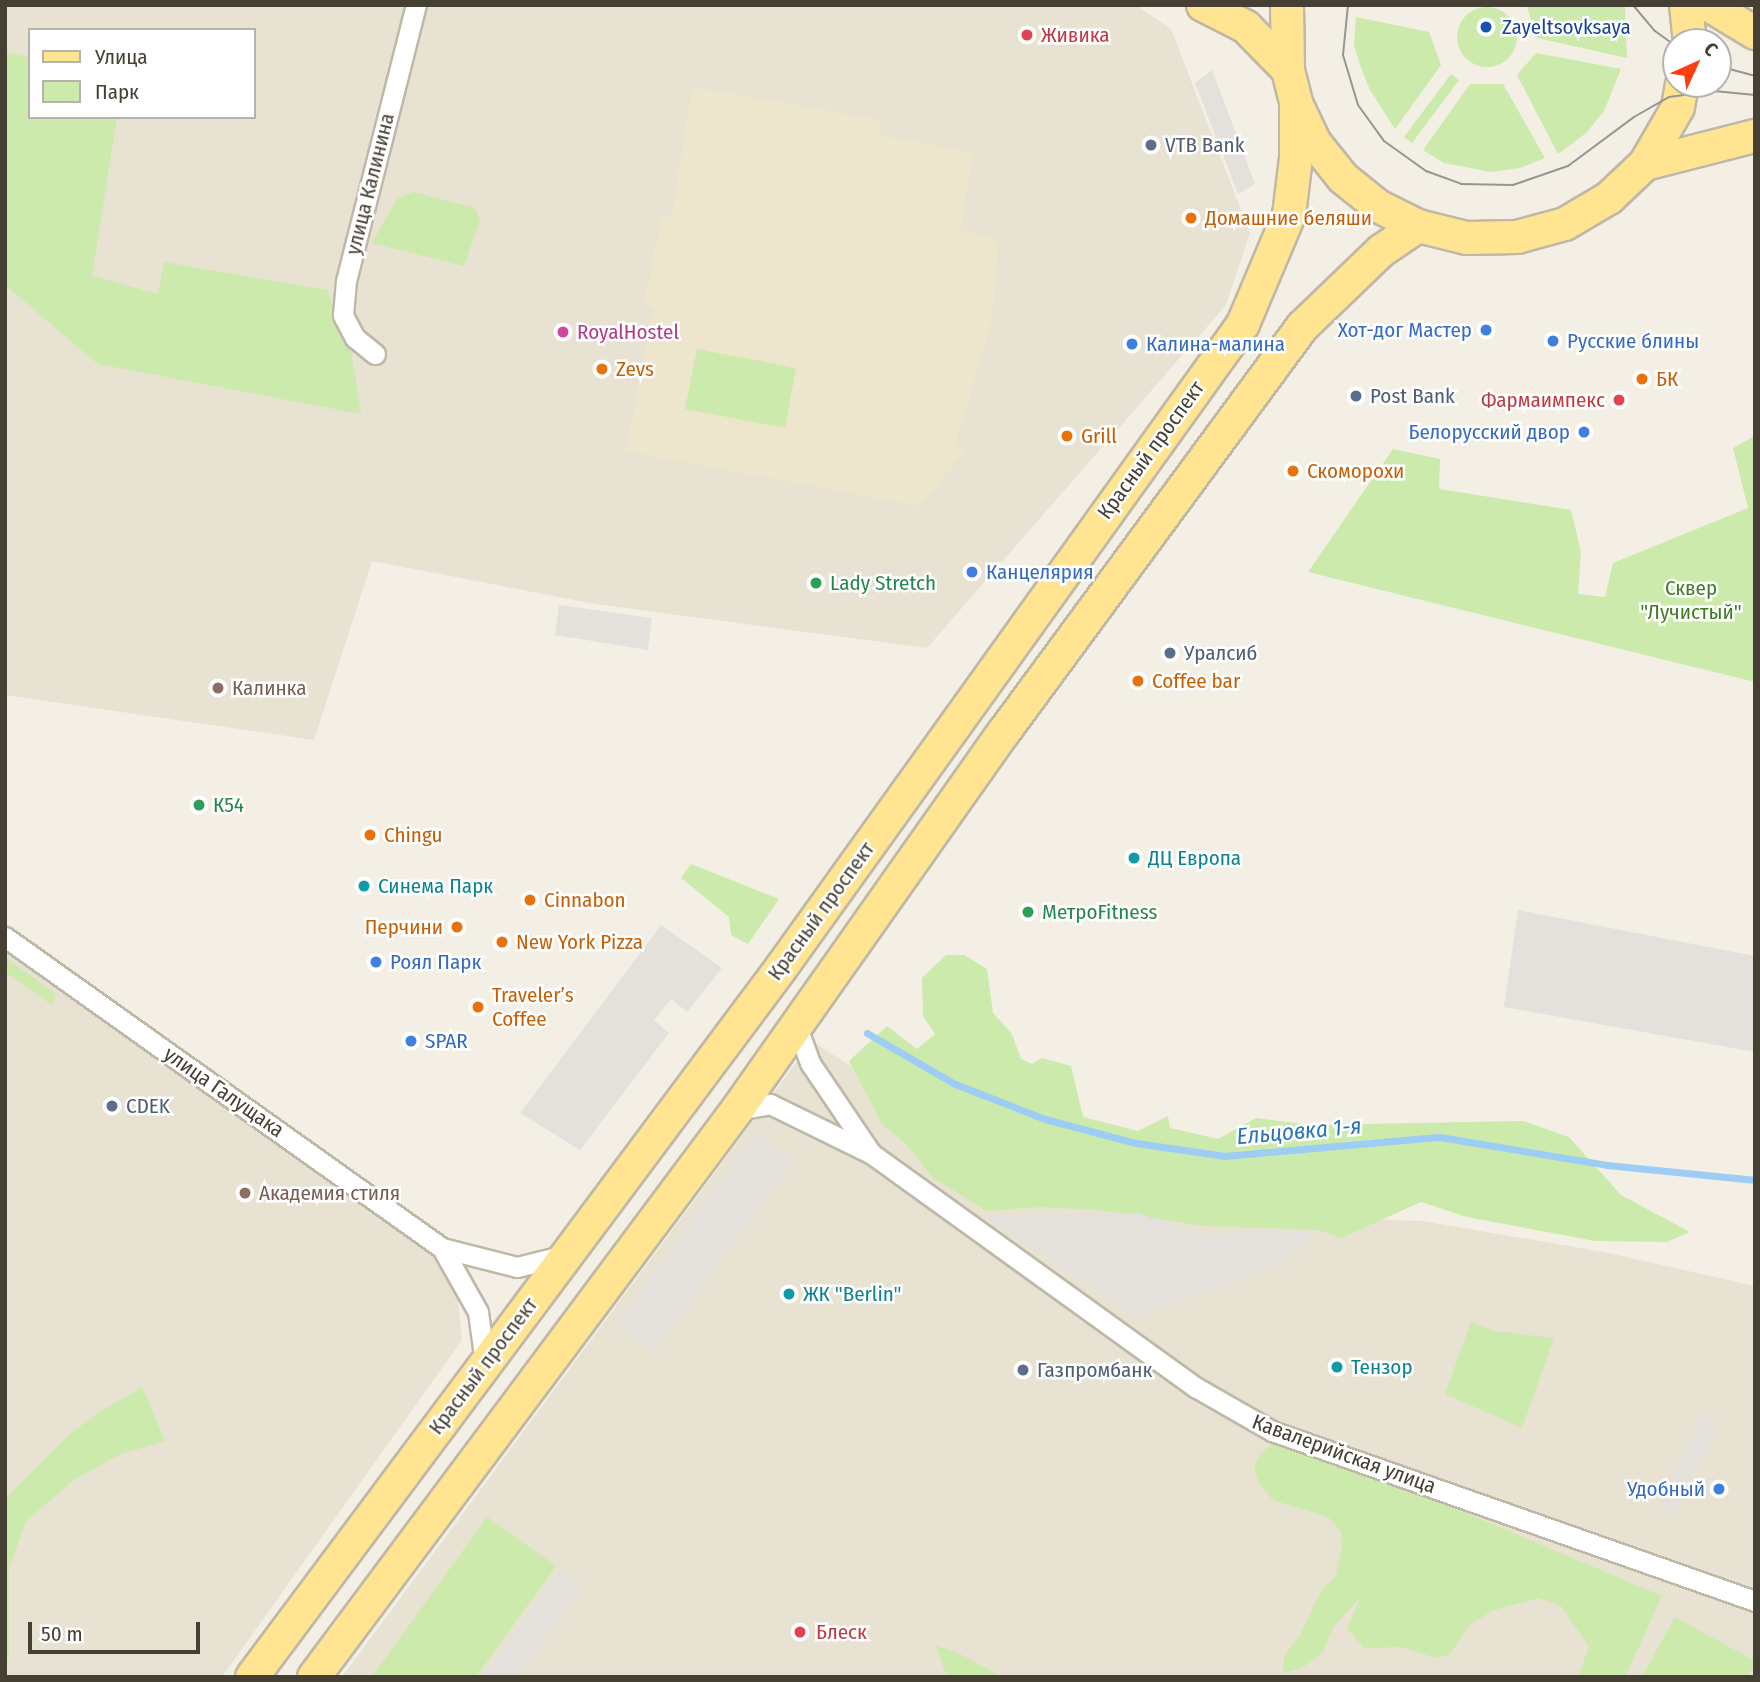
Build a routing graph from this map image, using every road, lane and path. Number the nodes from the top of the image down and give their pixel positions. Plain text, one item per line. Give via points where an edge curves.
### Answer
1 (416, 5) edge
2 (1203, 5) edge
3 (1287, 5) edge
4 (1686, 5) edge
5 (1709, 5) edge
6 (1688, 28) edge
7 (1755, 33) edge
8 (1288, 70) junction
9 (1680, 98) edge
10 (1296, 103) junction
11 (1755, 136) edge
12 (1645, 164) junction
13 (1418, 226) junction
14 (375, 354) dead end
15 (5, 937) edge
16 (797, 1027) junction
17 (737, 1110) junction
18 (872, 1154) junction
19 (442, 1248) junction
20 (566, 1255) junction
21 (485, 1363) junction
22 (356, 1534) junction
23 (399, 1562) junction
24 (1755, 1601) edge
25 (252, 1677) edge
26 (314, 1677) edge

1 - 14 street, улица Калинина via 346,281 343,315 355,338
2 - 8 main road via 1246,27
3 - 8 main road
4 - 6 main road
5 - 7 main road
8 - 10 main road
9 - 12 main road
10 - 13 main road via 1315,143 1343,178 1378,206
10 - 20 main road, Красный проспект via 1289,215 1243,324 781,968
11 - 12 main road
12 - 13 main road via 1609,198 1565,223 1517,237 1466,238
13 - 16 main road via 1381,251 1302,327 1004,732
15 - 19 street, улица Галущака
16 - 17 main road
16 - 18 street via 810,1063
17 - 18 street via 770,1104
17 - 23 main road
18 - 24 street, Кавалерийская улица via 1243,1417
19 - 20 street via 517,1267
19 - 21 street via 478,1312
20 - 21 main road, Красный проспект
21 - 22 main road, Красный проспект
22 - 23 main road
22 - 25 main road, Красный проспект
23 - 26 main road

